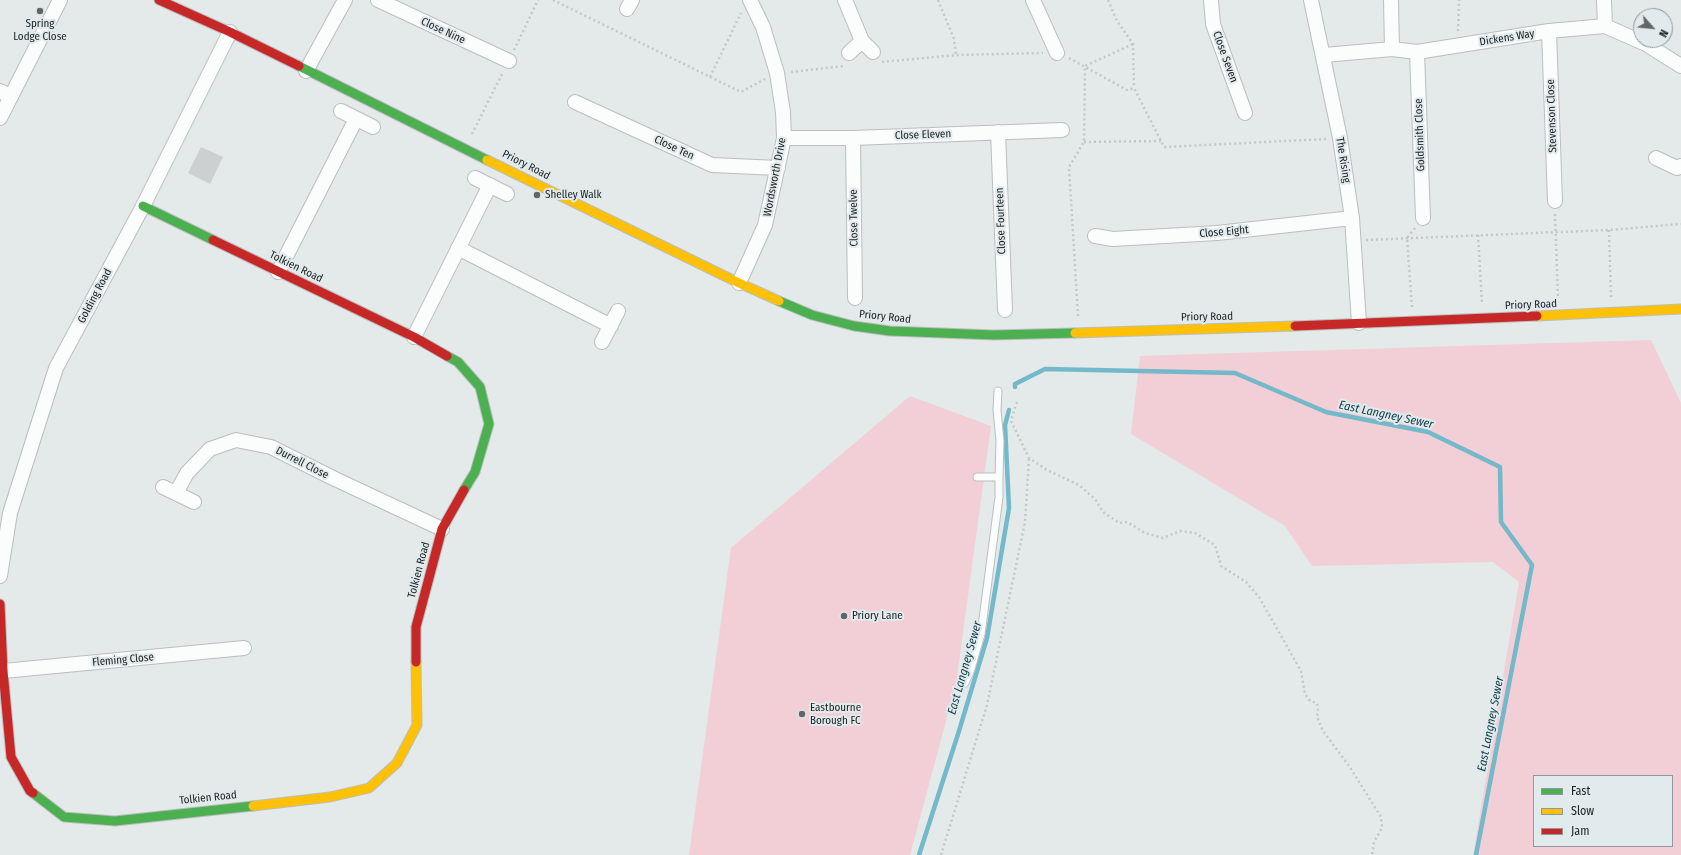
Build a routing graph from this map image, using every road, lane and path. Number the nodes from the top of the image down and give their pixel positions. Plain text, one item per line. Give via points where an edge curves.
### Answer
1 (60, 0) edge
2 (159, 0) edge
3 (345, 0) edge
4 (378, 0) edge
5 (553, 0) edge
6 (845, 0) edge
7 (938, 0) edge
8 (1033, 0) edge
9 (1108, 0) edge
10 (1211, 0) edge
11 (1311, 0) edge
12 (1390, 0) edge
13 (1459, 0) edge
14 (1604, 0) edge
15 (747, 4) edge
16 (1605, 26) junction
17 (1549, 31) junction
18 (230, 32) junction
19 (862, 41) junction
20 (1133, 44) junction
21 (1458, 46) junction
22 (1392, 49) junction
23 (1416, 52) junction
24 (1057, 53) junction
25 (956, 55) junction
26 (1324, 55) junction
27 (876, 57) joint
28 (848, 60) joint
29 (509, 61) dead end
30 (1085, 66) junction
31 (1681, 66) edge
32 (306, 70) junction
33 (777, 73) junction
34 (710, 77) junction
35 (1134, 88) junction
36 (5, 94) edge
37 (575, 102) dead end
38 (341, 111) dead end
39 (1245, 113) dead end
40 (0, 118) edge
41 (356, 119) junction
42 (373, 127) dead end
43 (1062, 130) dead end
44 (998, 132) junction
45 (784, 138) junction
46 (853, 138) junction
47 (1340, 138) junction
48 (1161, 141) junction
49 (1084, 142) junction
50 (1656, 158) dead end
51 (1681, 166) edge
52 (778, 168) junction
53 (475, 178) dead end
54 (490, 185) junction
55 (507, 194) dead end
56 (1555, 201) joint
57 (143, 206) junction
58 (1352, 218) junction
59 (1423, 218) joint
60 (1681, 224) edge
61 (1609, 230) junction
62 (1556, 232) junction
63 (1478, 235) junction
64 (1096, 236) dead end
65 (1407, 238) junction
66 (1352, 241) junction
67 (458, 248) junction
68 (278, 272) junction
69 (740, 282) junction
70 (855, 298) dead end
71 (1681, 309) edge
72 (1005, 310) dead end
73 (618, 311) dead end
74 (1611, 312) junction
75 (1559, 316) junction
76 (1483, 318) junction
77 (1413, 322) junction
78 (1359, 323) junction
79 (611, 326) junction
80 (1079, 332) junction
81 (414, 337) junction
82 (602, 342) dead end
83 (998, 391) dead end
84 (1017, 402) dead end
85 (1029, 458) junction
86 (977, 477) dead end
87 (999, 477) junction
88 (163, 487) dead end
89 (176, 493) junction
90 (194, 502) dead end
91 (442, 529) junction
92 (0, 576) edge
93 (0, 604) edge
94 (244, 648) dead end
95 (3, 671) junction
96 (965, 683) dead end
97 (941, 855) edge
98 (1372, 855) edge

1 - 36 street
2 - 18 street, Priory Road
3 - 32 street
4 - 29 street, Close Nine
5 - 34 path
6 - 19 street
7 - 25 path via 954,40
8 - 24 street
9 - 20 path
10 - 39 street, Close Seven via 1213,24
11 - 26 street, The Rising
12 - 22 street
13 - 21 path
14 - 16 street
15 - 33 street, Wordsworth Drive via 763,27
15 - 34 path
16 - 17 street, Dickens Way
16 - 31 street, Dickens Way via 1646,44
17 - 21 street, Dickens Way
17 - 56 street, Stevenson Close
18 - 32 street, Priory Road
18 - 57 street, Golding Road
19 - 27 street
19 - 28 street
20 - 30 path
20 - 35 path
21 - 23 street, Dickens Way
22 - 23 street, Dickens Way
22 - 26 street, Dickens Way
23 - 59 street, Goldsmith Close
24 - 25 path
24 - 30 path
25 - 27 path
26 - 47 street, The Rising
28 - 33 path
30 - 35 path via 1128,90
30 - 49 path
32 - 69 street, Priory Road
33 - 34 path via 741,92
33 - 45 street, Wordsworth Drive
35 - 48 path
36 - 40 street
37 - 52 street, Close Ten via 712,165
38 - 41 street
41 - 42 street
41 - 68 street
43 - 44 street, Close Eleven
44 - 46 street, Close Eleven
44 - 72 street, Close Fourteen
45 - 46 street, Close Eleven
45 - 52 street, Wordsworth Drive
46 - 70 street, Close Twelve
47 - 48 path via 1164,147
47 - 58 street, The Rising
48 - 49 path
49 - 80 path via 1069,167
50 - 51 street via 1677,168
52 - 69 street, Wordsworth Drive via 765,225
53 - 54 street
54 - 55 street
54 - 67 street
56 - 62 path
57 - 68 street, Tolkien Road
57 - 92 street, Golding Road via 56,368 10,513
58 - 64 street, Close Eight via 1217,234 1113,238
58 - 66 street, The Rising
59 - 65 path
60 - 61 path
61 - 62 path
61 - 74 path
62 - 63 path
62 - 75 path
63 - 65 path
63 - 76 path
65 - 66 path
65 - 77 path
66 - 78 street, The Rising
67 - 79 street
67 - 81 street
68 - 81 street, Tolkien Road
69 - 80 street, Priory Road via 812,315 854,326 890,331 994,335
71 - 74 street, Priory Road
73 - 79 street
74 - 75 street, Priory Road
75 - 76 street, Priory Road
76 - 77 street, Priory Road
77 - 78 street, Priory Road
78 - 80 street, Priory Road
79 - 82 street
81 - 91 street, Tolkien Road via 458,362 480,387 490,424 475,472
83 - 87 lane
84 - 85 path via 1011,421
85 - 97 path via 1025,522 987,705
85 - 98 path via 1047,470 1079,485 1103,512 1119,523 1127,522 1145,533 1163,538 1180,531 1195,533 1215,545 1221,566 1246,582 1259,596 1301,671 1305,694 1310,701 1316,703 1317,717 1323,731 1381,817 1382,828 1374,842
86 - 87 lane
87 - 96 lane via 981,634
88 - 89 street
89 - 90 street
89 - 91 street, Durrell Close via 187,473 210,449 236,440 271,447
91 - 95 street, Tolkien Road via 416,627 418,725 397,763 369,788 330,797 115,821 64,817 30,790 11,757
93 - 95 street
94 - 95 street, Fleming Close

